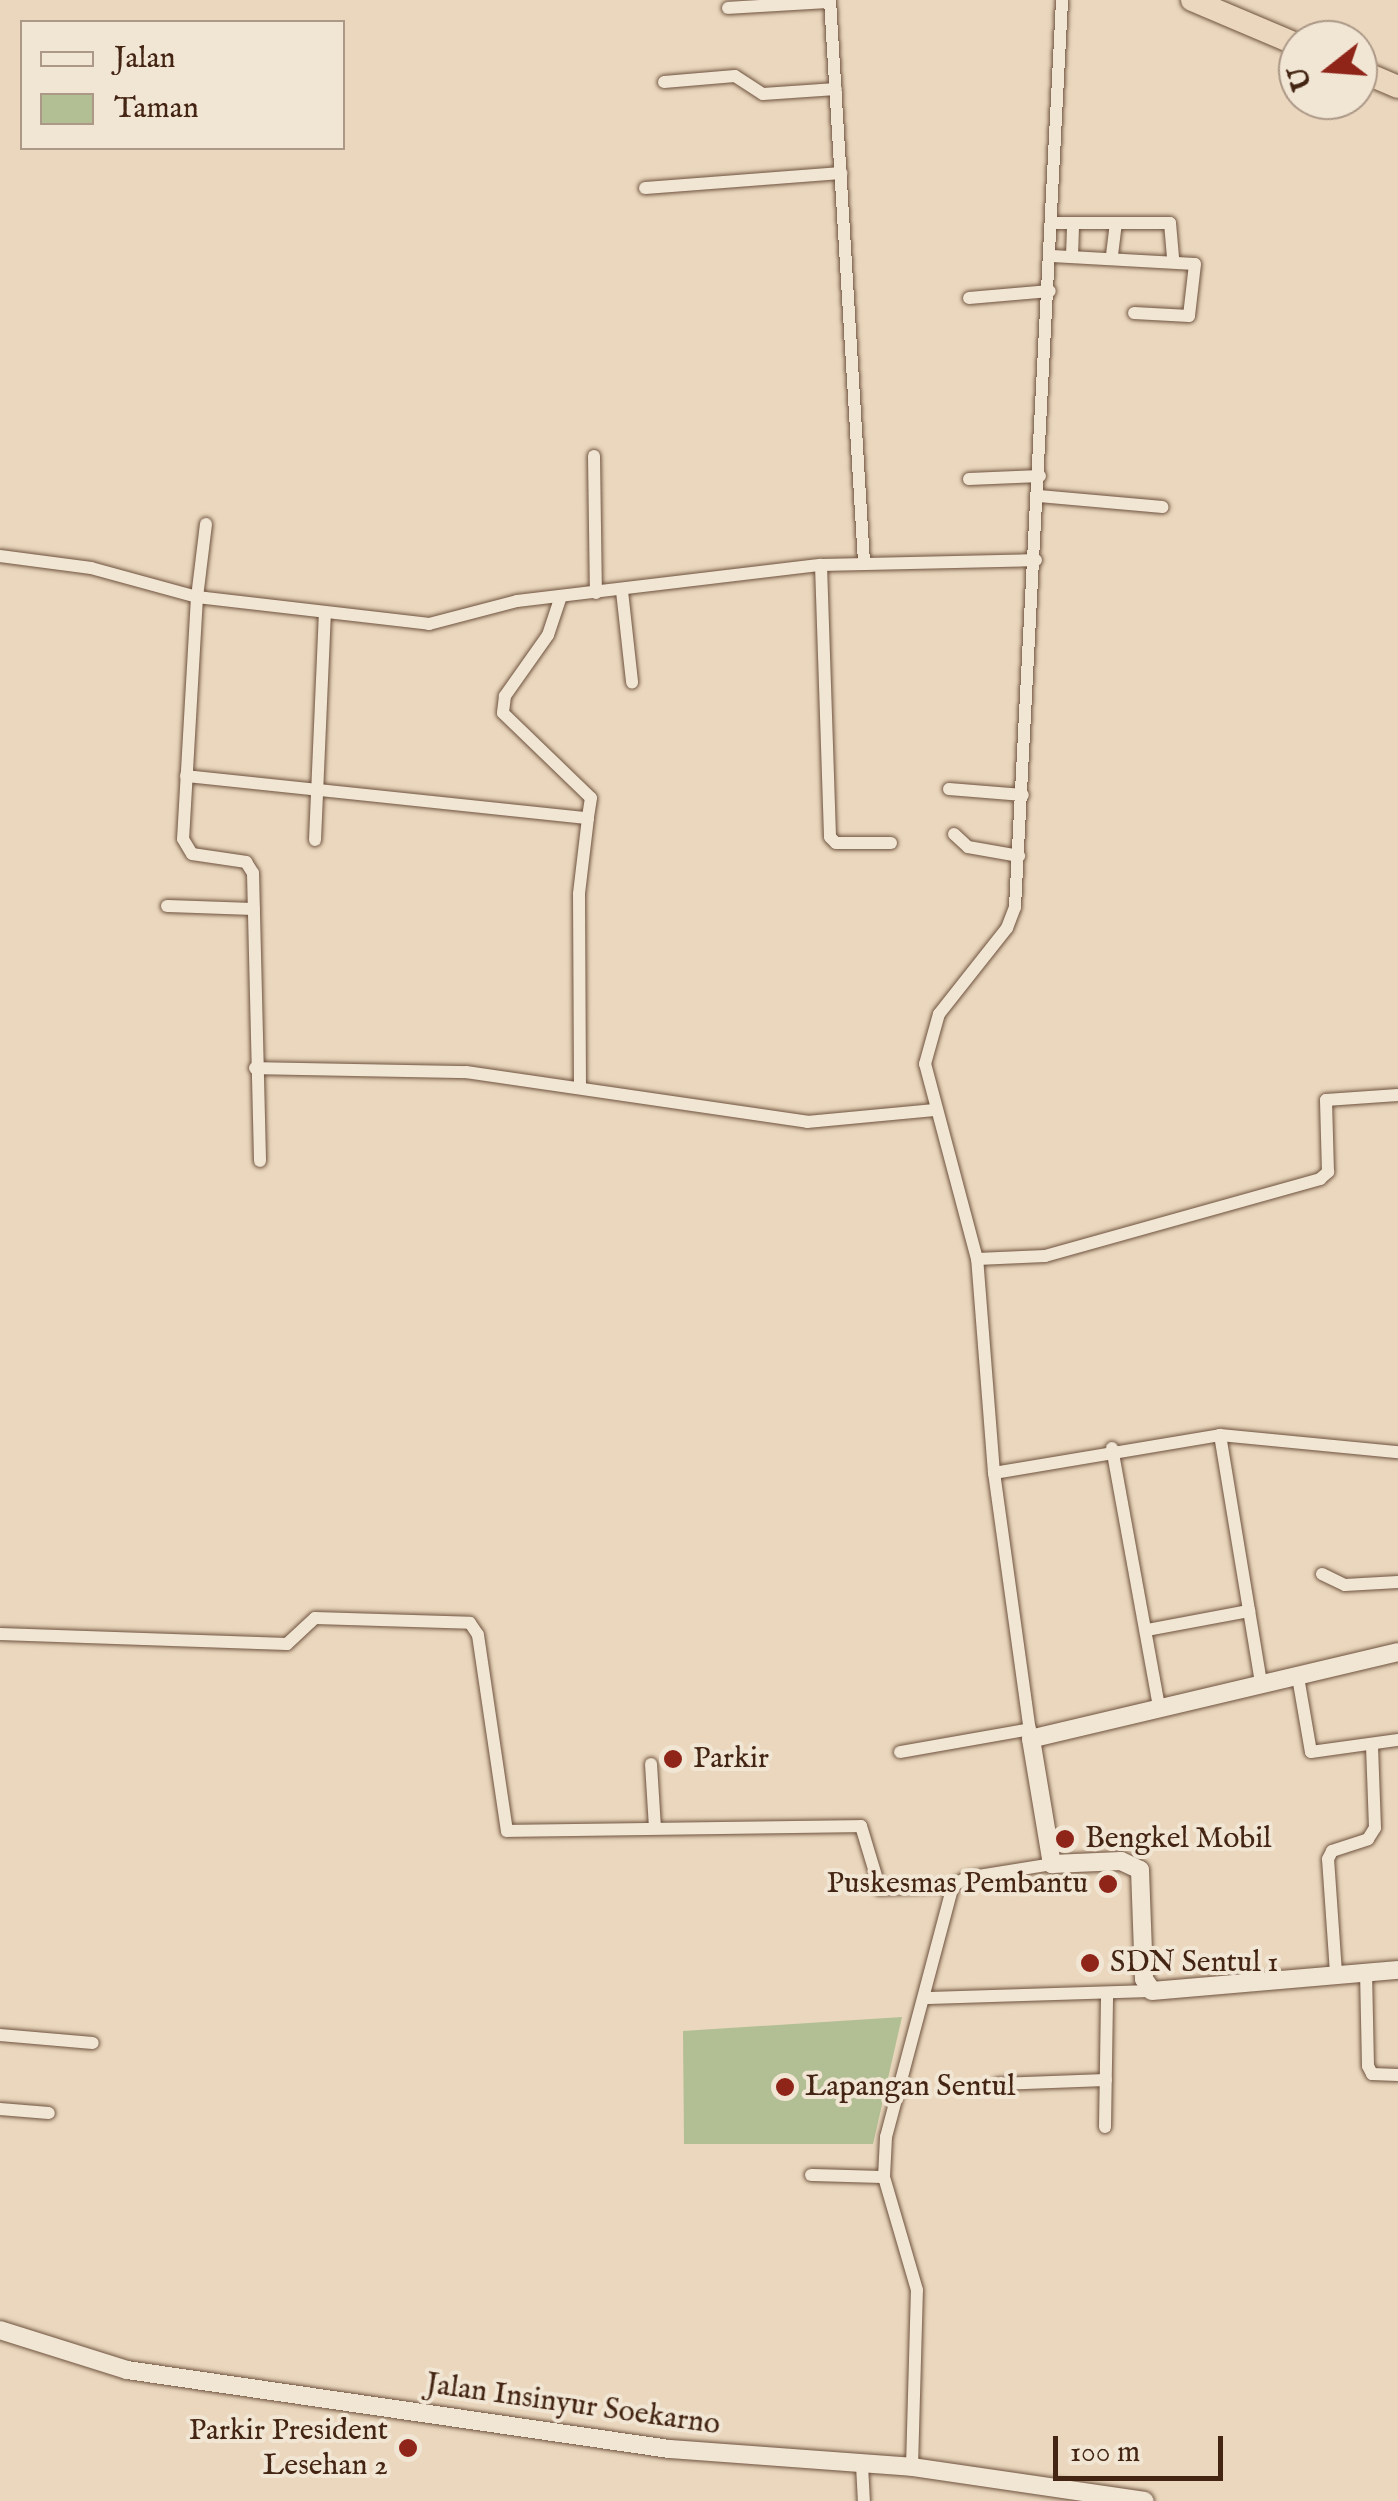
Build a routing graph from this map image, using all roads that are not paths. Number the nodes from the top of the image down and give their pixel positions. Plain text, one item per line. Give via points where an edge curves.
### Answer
1 (1062, 0) edge
2 (1192, 0) edge
3 (830, 1) edge
4 (728, 8) dead end
5 (1278, 37) edge
6 (664, 82) dead end
7 (836, 89) junction
8 (841, 172) junction
9 (644, 188) dead end
10 (1054, 223) junction
11 (1073, 223) junction
12 (1116, 224) junction
13 (1052, 256) junction
14 (1072, 256) junction
15 (1112, 256) junction
16 (1172, 260) junction
17 (1050, 291) junction
18 (969, 298) dead end
19 (1134, 314) dead end
20 (594, 456) dead end
21 (1040, 476) junction
22 (969, 479) dead end
23 (1039, 496) junction
24 (1162, 507) dead end
25 (206, 524) dead end
26 (0, 556) edge
27 (1036, 560) junction
28 (864, 563) junction
29 (820, 565) junction
30 (622, 590) junction
31 (596, 593) junction
32 (561, 596) junction
33 (197, 597) junction
34 (325, 613) junction
35 (632, 682) dead end
36 (186, 776) junction
37 (317, 788) junction
38 (949, 789) dead end
39 (1023, 795) junction
40 (588, 818) junction
41 (954, 834) dead end
42 (315, 840) dead end
43 (891, 843) dead end
44 (1019, 856) junction
45 (167, 906) dead end
46 (254, 909) junction
47 (254, 1068) junction
48 (580, 1086) junction
49 (1398, 1095) edge
50 (934, 1110) junction
51 (260, 1161) dead end
52 (977, 1259) junction
53 (1220, 1434) junction
54 (1112, 1448) junction
55 (1398, 1452) edge
56 (994, 1473) junction
57 (1322, 1574) dead end
58 (1398, 1582) edge
59 (1248, 1611) junction
60 (1147, 1630) junction
61 (0, 1634) edge
62 (1398, 1652) edge
63 (1298, 1676) junction
64 (1261, 1682) junction
65 (1159, 1706) junction
66 (1031, 1734) junction
67 (1398, 1740) edge
68 (1372, 1747) junction
69 (900, 1752) dead end
70 (650, 1764) dead end
71 (655, 1828) junction
72 (1052, 1864) junction
73 (954, 1886) junction
74 (1398, 1970) edge
75 (1366, 1971) junction
76 (1336, 1973) junction
77 (1152, 1991) junction
78 (1107, 1994) junction
79 (927, 1998) junction
80 (0, 2035) edge
81 (93, 2043) dead end
82 (1398, 2075) edge
83 (1106, 2080) junction
84 (998, 2084) dead end
85 (0, 2109) edge
86 (50, 2114) dead end
87 (1104, 2126) dead end
88 (811, 2175) dead end
89 (884, 2177) junction
90 (0, 2330) edge
91 (862, 2464) junction
92 (912, 2467) junction
93 (864, 2501) edge
94 (1144, 2501) edge

1 - 10 street
2 - 5 highway
3 - 4 street
3 - 7 street
6 - 7 street via 735,76 763,94
7 - 8 street
8 - 9 street
8 - 28 street
10 - 11 street
10 - 13 street
11 - 12 street
11 - 14 street
12 - 15 street
12 - 16 street via 1172,224
13 - 14 street
13 - 17 street
14 - 15 street
15 - 16 street
16 - 19 street via 1196,268 1191,314
17 - 18 street
17 - 21 street
20 - 31 street
21 - 22 street
21 - 23 street
23 - 24 street
23 - 27 street
25 - 33 street
26 - 33 street via 91,568
27 - 28 street
27 - 39 street
28 - 29 street
29 - 30 street
29 - 43 street via 830,838
30 - 31 street
30 - 35 street
31 - 32 street
32 - 34 street via 429,624
32 - 40 street via 548,635 505,696 503,712 591,798
33 - 34 street
33 - 36 street
34 - 37 street
36 - 37 street
36 - 46 street via 184,844 192,854 250,865
37 - 40 street
37 - 42 street
38 - 39 street
39 - 44 street
40 - 48 street via 579,894
41 - 44 street via 968,847
44 - 50 street via 1012,918 949,996 928,1040 924,1064
45 - 46 street
46 - 47 street
47 - 48 street via 424,1068
47 - 51 street
48 - 50 street via 807,1122
49 - 52 street via 1326,1100 1328,1172 1320,1179 1046,1256
50 - 52 street
52 - 56 street
53 - 54 street
53 - 55 street
53 - 59 street
54 - 56 street
54 - 60 street
56 - 66 street
57 - 58 street via 1344,1585
59 - 60 street
59 - 64 street
60 - 65 street
61 - 71 street via 287,1644 314,1618 470,1623 478,1636 504,1828
62 - 63 main road
63 - 64 main road
63 - 68 street via 1311,1752
64 - 65 main road
65 - 66 main road
66 - 69 street
66 - 72 main road
67 - 68 street
68 - 76 street via 1376,1828 1368,1840 1332,1851 1328,1859
70 - 71 street
71 - 73 street via 861,1826 880,1889
72 - 73 street via 966,1878
72 - 77 main road via 1121,1861 1140,1870 1144,1978
73 - 79 street
74 - 75 main road
75 - 76 main road
75 - 82 street via 1368,2066 1372,2074
76 - 77 main road
77 - 78 street
78 - 79 street
78 - 83 street
79 - 89 street via 886,2136
80 - 81 street
83 - 84 street
83 - 87 street
85 - 86 street
88 - 89 street
89 - 92 street via 916,2290
90 - 91 main road, Jalan Insinyur Soekarno via 127,2370 669,2449
91 - 92 main road, Jalan Insinyur Soekarno
91 - 93 street
92 - 94 main road, Jalan Insinyur Soekarno

